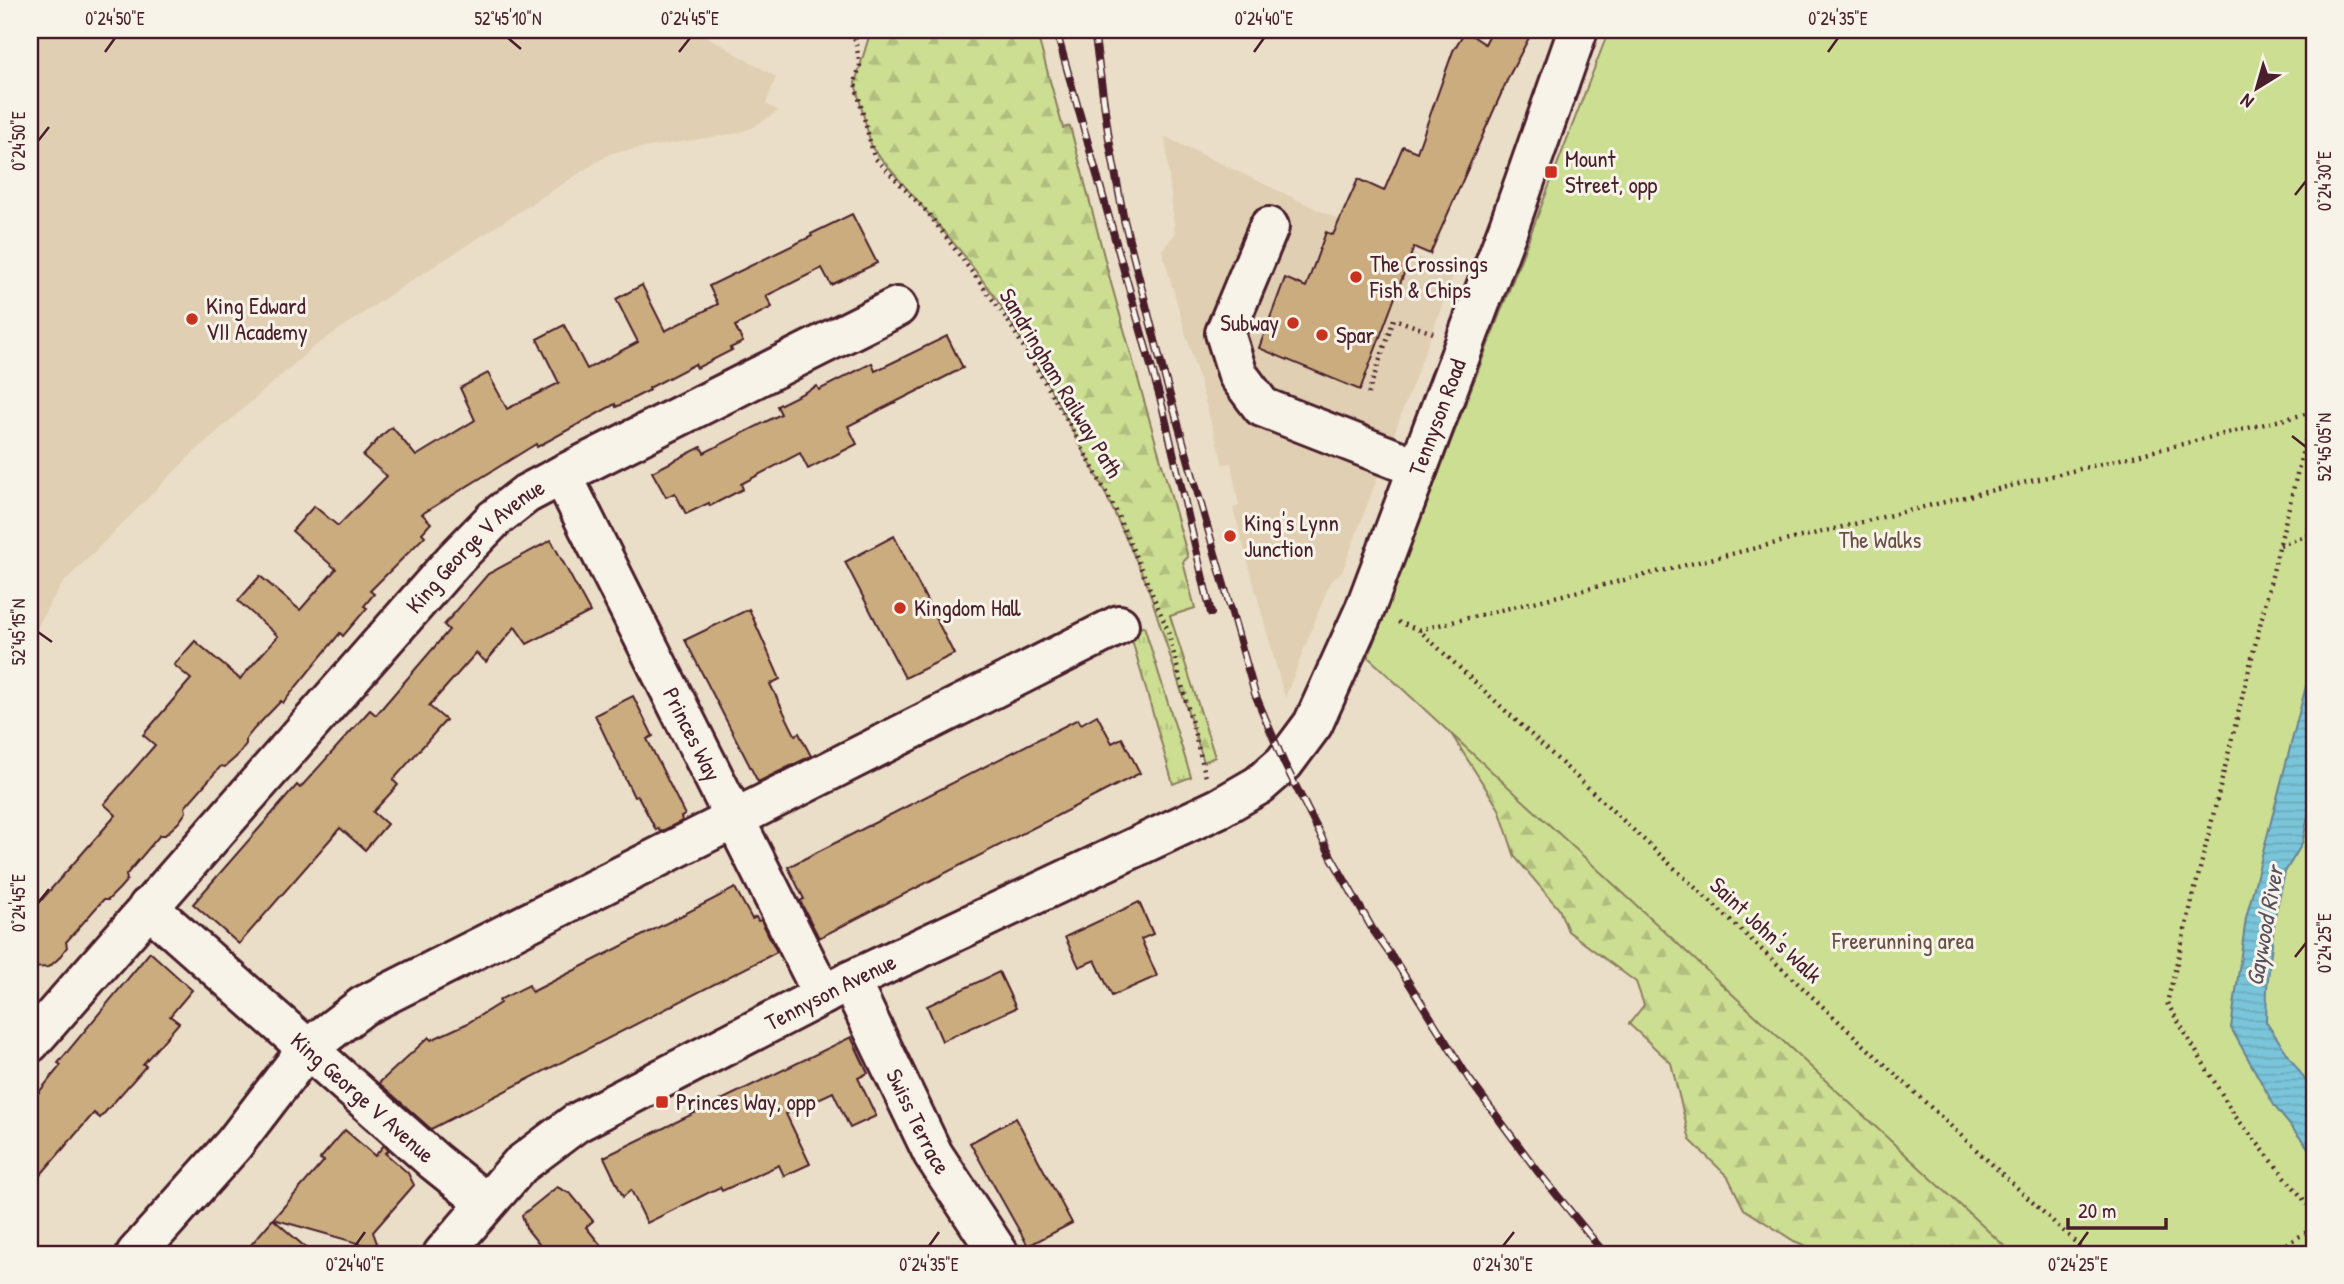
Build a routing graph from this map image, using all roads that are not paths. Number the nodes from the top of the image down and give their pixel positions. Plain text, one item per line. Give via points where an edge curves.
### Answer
1 (1578, 30) edge
2 (1269, 227) dead end
3 (897, 307) dead end
4 (1418, 468) junction
5 (562, 475) junction
6 (1119, 625) dead end
7 (1259, 785) joint
8 (735, 819) junction
9 (148, 907) junction
10 (836, 988) junction
11 (30, 1043) edge
12 (307, 1048) junction
13 (485, 1202) junction
14 (136, 1254) edge
15 (443, 1254) edge
16 (999, 1254) edge

1 - 4 street, Tennyson Road
2 - 4 street via 1225,333 1238,375 1262,407
3 - 5 street, King George V Avenue
4 - 7 street, Tennyson Road via 1365,609 1313,724 1284,763
5 - 8 street, Princes Way
5 - 9 street, King George V Avenue via 526,494 494,519 455,559
6 - 8 street
7 - 10 street, Tennyson Avenue
8 - 10 street, Princes Way
8 - 12 street via 363,1006
9 - 11 street, King George V Avenue
9 - 12 street, King George V Avenue
10 - 13 street, Tennyson Avenue via 576,1124 520,1165
10 - 16 street, Swiss Terrace via 933,1154
12 - 13 street, King George V Avenue
12 - 14 street via 234,1144
13 - 15 street, Tennyson Avenue

